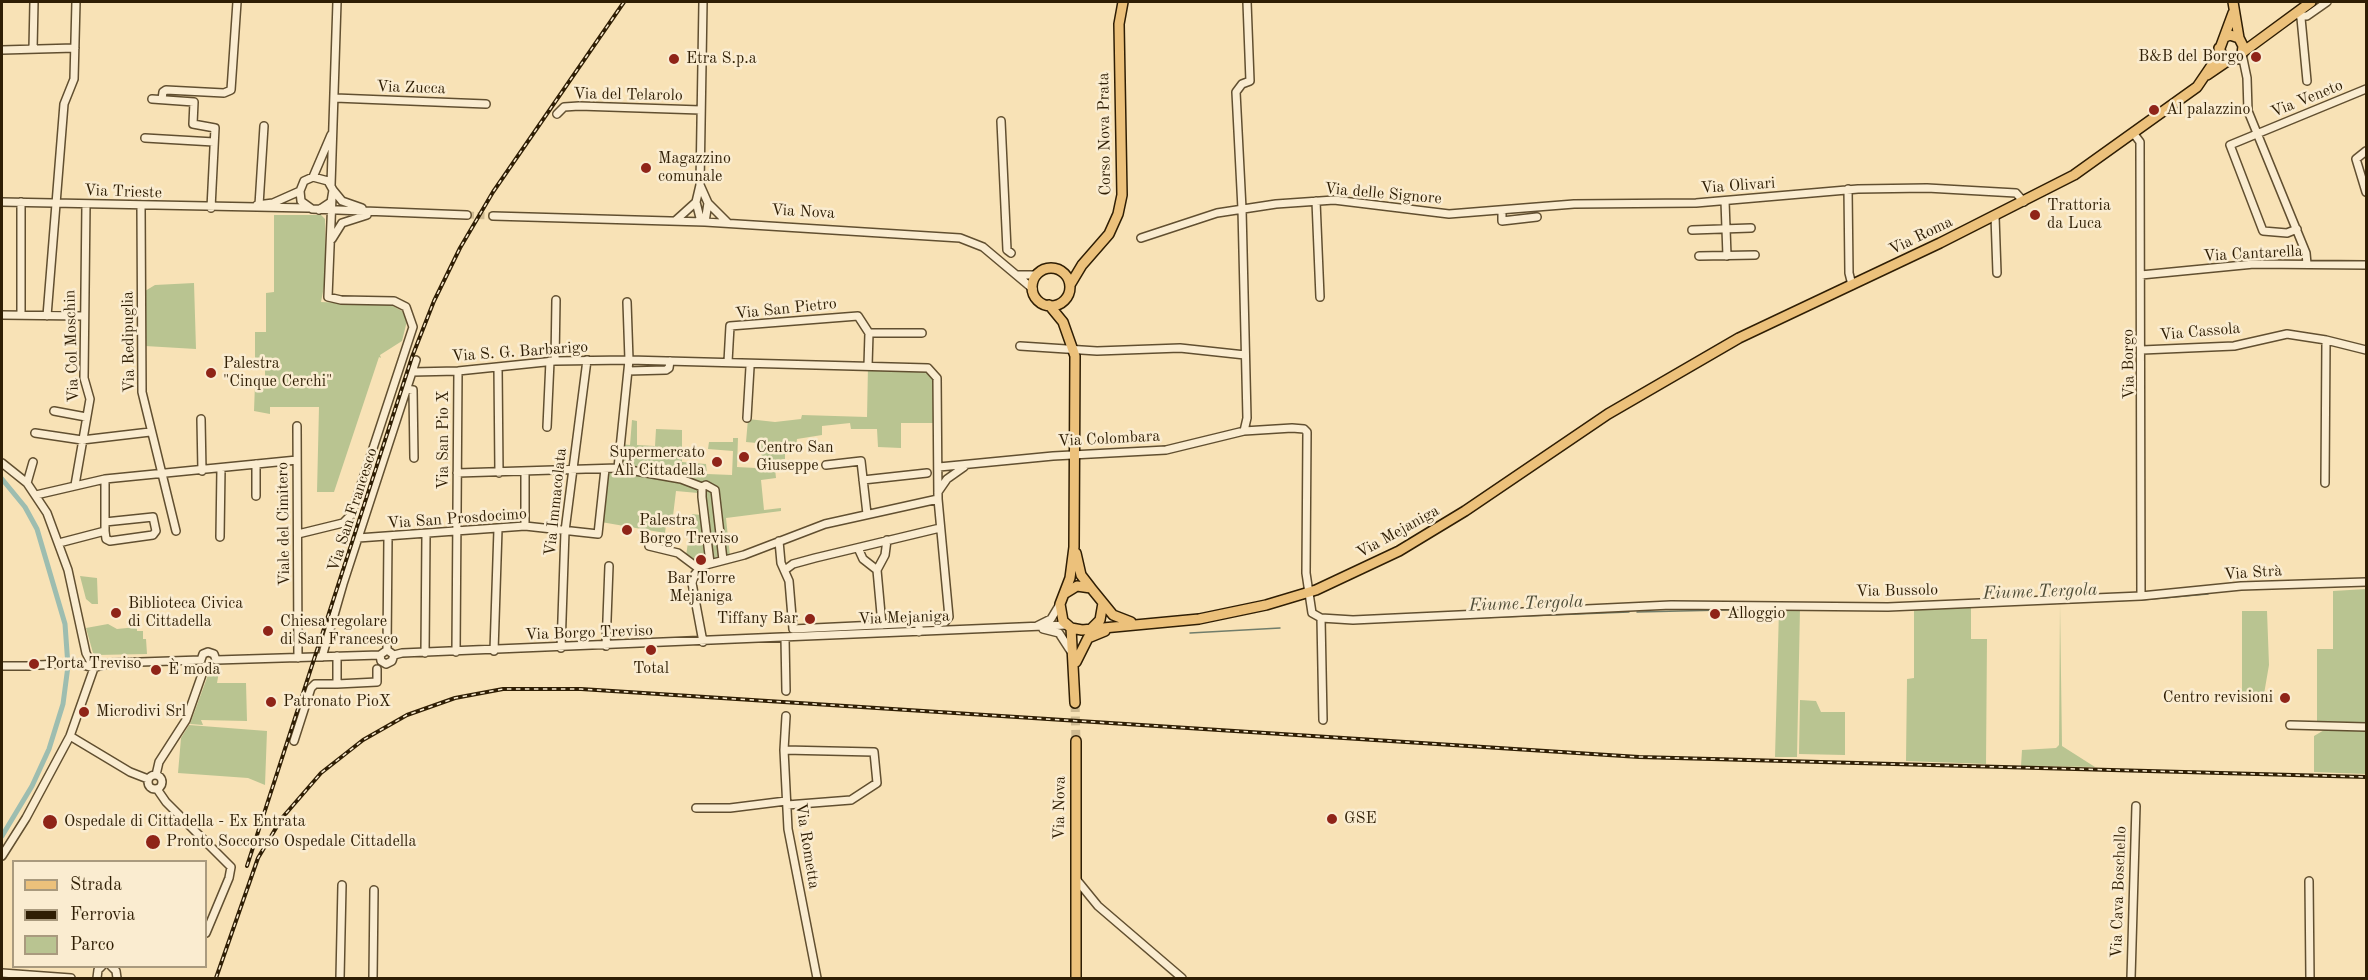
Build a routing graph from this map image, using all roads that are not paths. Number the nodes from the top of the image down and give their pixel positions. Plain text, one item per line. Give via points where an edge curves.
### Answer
1 (34, 2) edge
2 (76, 2) edge
3 (237, 2) edge
4 (337, 2) edge
5 (703, 2) edge
6 (1123, 2) edge
7 (1247, 2) edge
8 (2233, 2) edge
9 (2310, 2) edge
10 (2327, 2) edge
11 (2233, 13) junction
12 (2299, 15) junction
13 (2224, 37) junction
14 (2262, 38) junction
15 (2240, 40) junction
16 (75, 48) junction
17 (2218, 48) junction
18 (33, 49) junction
19 (2, 50) edge
20 (2242, 53) junction
21 (2230, 60) junction
22 (2244, 71) junction
23 (2207, 75) junction
24 (2307, 81) dead end
25 (2367, 89) edge
26 (335, 98) junction
27 (152, 99) dead end
28 (162, 99) junction
29 (486, 104) dead end
30 (701, 110) junction
31 (557, 114) dead end
32 (1001, 121) dead end
33 (264, 126) dead end
34 (333, 127) junction
35 (2257, 133) junction
36 (2134, 134) junction
37 (145, 138) dead end
38 (214, 142) junction
39 (2367, 151) edge
40 (313, 177) junction
41 (700, 185) junction
42 (1848, 189) junction
43 (300, 191) junction
44 (332, 191) junction
45 (2367, 192) edge
46 (1316, 201) junction
47 (1725, 201) junction
48 (2, 202) edge
49 (21, 202) junction
50 (696, 202) junction
51 (2024, 202) junction
52 (54, 203) junction
53 (708, 203) junction
54 (86, 204) junction
55 (259, 205) junction
56 (141, 206) junction
57 (211, 208) junction
58 (243, 209) junction
59 (315, 209) junction
60 (1242, 209) junction
61 (331, 210) junction
62 (1502, 210) junction
63 (385, 212) junction
64 (1449, 214) joint
65 (467, 215) tunnel mouth
66 (493, 216) tunnel mouth
67 (1995, 216) junction
68 (1537, 217) dead end
69 (675, 221) junction
70 (703, 222) junction
71 (728, 223) junction
72 (1726, 228) junction
73 (1751, 228) dead end
74 (2297, 229) junction
75 (1692, 230) dead end
76 (1141, 238) dead end
77 (330, 244) junction
78 (1011, 253) dead end
79 (1755, 255) dead end
80 (1089, 256) junction
81 (1699, 256) dead end
82 (1727, 256) junction
83 (2307, 264) junction
84 (2367, 265) edge
85 (1062, 271) junction
86 (1997, 273) dead end
87 (1017, 275) junction
88 (1037, 275) junction
89 (2141, 275) junction
90 (1070, 285) junction
91 (1852, 285) junction
92 (1033, 289) junction
93 (1320, 297) dead end
94 (556, 300) dead end
95 (1064, 300) junction
96 (627, 302) dead end
97 (1049, 305) junction
98 (2, 315) edge
99 (21, 315) junction
100 (47, 316) junction
101 (83, 316) junction
102 (1066, 330) junction
103 (869, 333) junction
104 (922, 333) dead end
105 (2326, 340) junction
106 (1020, 346) dead end
107 (1074, 349) junction
108 (2142, 350) junction
109 (2367, 350) edge
110 (1245, 356) junction
111 (416, 360) dead end
112 (587, 360) junction
113 (629, 360) junction
114 (553, 361) junction
115 (670, 361) junction
116 (728, 362) junction
117 (868, 366) junction
118 (498, 367) junction
119 (750, 367) dead end
120 (458, 371) junction
121 (628, 371) junction
122 (412, 372) junction
123 (406, 389) junction
124 (1632, 400) joint
125 (54, 411) dead end
126 (86, 417) junction
127 (747, 418) dead end
128 (201, 419) dead end
129 (297, 426) dead end
130 (547, 427) dead end
131 (1244, 431) junction
132 (150, 432) junction
133 (35, 433) dead end
134 (82, 440) junction
135 (1075, 455) junction
136 (414, 458) dead end
137 (297, 460) junction
138 (33, 462) dead end
139 (2, 463) edge
140 (256, 464) junction
141 (974, 464) junction
142 (826, 465) dead end
143 (939, 467) junction
144 (221, 468) junction
145 (605, 468) junction
146 (618, 468) junction
147 (573, 470) junction
148 (202, 471) junction
149 (525, 472) junction
150 (457, 473) junction
151 (499, 473) junction
152 (161, 474) junction
153 (927, 474) dead end
154 (105, 479) junction
155 (863, 480) junction
156 (27, 483) junction
157 (2325, 483) dead end
158 (75, 485) junction
159 (702, 487) junction
160 (36, 495) junction
161 (256, 496) dead end
162 (938, 496) junction
163 (867, 514) junction
164 (105, 522) junction
165 (525, 526) junction
166 (940, 528) junction
167 (498, 529) junction
168 (105, 531) junction
169 (176, 531) dead end
170 (565, 531) junction
171 (457, 532) junction
172 (298, 534) junction
173 (426, 535) junction
174 (220, 537) dead end
175 (388, 537) junction
176 (358, 538) junction
177 (887, 540) junction
178 (779, 541) junction
179 (59, 543) junction
180 (649, 546) dead end
181 (1074, 547) junction
182 (858, 548) junction
183 (723, 560) junction
184 (710, 563) junction
185 (609, 566) dead end
186 (698, 568) junction
187 (785, 570) junction
188 (877, 570) junction
189 (2367, 582) edge
190 (1091, 588) junction
191 (1309, 593) junction
192 (1064, 594) junction
193 (2141, 596) junction
194 (1104, 603) junction
195 (1060, 604) junction
196 (1321, 618) junction
197 (919, 623) junction
198 (1151, 624) junction
199 (882, 625) junction
200 (1138, 625) junction
201 (1069, 626) junction
202 (814, 627) junction
203 (1040, 628) junction
204 (1024, 629) junction
205 (1089, 629) junction
206 (920, 632) junction
207 (815, 636) junction
208 (786, 638) junction
209 (703, 642) junction
210 (606, 646) junction
211 (561, 648) junction
212 (387, 650) junction
213 (494, 651) junction
214 (456, 652) junction
215 (425, 653) junction
216 (88, 655) junction
217 (380, 655) junction
218 (394, 655) junction
219 (337, 656) junction
220 (322, 657) junction
221 (298, 658) junction
222 (216, 660) junction
223 (1075, 662) junction
224 (76, 663) junction
225 (109, 663) junction
226 (203, 663) junction
227 (39, 665) dead end
228 (2, 666) edge
229 (30, 666) dead end
230 (94, 668) junction
231 (377, 669) dead end
232 (337, 684) junction
233 (786, 691) dead end
234 (1075, 703) tunnel mouth
235 (786, 716) dead end
236 (1323, 720) dead end
237 (2290, 725) dead end
238 (2364, 727) edge
239 (70, 736) junction
240 (294, 741) dead end
241 (1076, 741) tunnel mouth
242 (784, 750) junction
243 (156, 775) junction
244 (148, 779) junction
245 (157, 789) junction
246 (786, 803) junction
247 (2136, 806) dead end
248 (696, 808) dead end
249 (2, 855) edge
250 (1075, 876) junction
251 (2310, 881) dead end
252 (342, 885) dead end
253 (374, 890) dead end
254 (207, 931) edge
255 (2, 973) edge
256 (18, 976) edge
257 (97, 976) edge
258 (71, 978) edge
259 (90, 978) edge
260 (340, 978) edge
261 (373, 978) edge
262 (817, 978) edge
263 (1076, 978) edge
264 (1182, 978) edge
265 (2131, 978) edge
266 (2310, 978) edge

1 - 18 street
2 - 16 street
3 - 28 street via 231,90 166,90
4 - 26 street
5 - 30 street, Via del Telarolo
6 - 80 main road, Corso Nova Prata via 1119,24 1122,195 1109,234
7 - 60 street via 1250,81 1236,92
8 - 11 main road
9 - 12 main road, Via Roma
10 - 12 street
11 - 13 main road
11 - 15 main road
12 - 14 main road, Via Roma
12 - 24 street
13 - 15 main road, Via Roma via 2230,35
13 - 17 main road, Via Roma
14 - 15 main road, Via Roma
14 - 20 main road, Via Roma
15 - 20 main road
16 - 18 street
16 - 52 street via 74,79 64,105
17 - 21 main road
17 - 23 main road, Via Roma
18 - 19 street
20 - 21 main road, Via Roma
20 - 22 street
21 - 22 street
21 - 23 main road, Via Roma
22 - 35 street via 2248,111
23 - 36 main road, Via Roma via 2197,87
25 - 35 street, Via Veneto
26 - 29 street, Via Zucca
26 - 34 street
27 - 28 street
28 - 38 street via 194,102 193,124 214,128
30 - 31 street, Via del Telarolo via 579,106 564,107
30 - 41 street, Via del Telarolo
32 - 78 street via 1007,250
33 - 55 street
34 - 40 street
34 - 44 street
35 - 74 street
35 - 74 street, Via Veneto via 2230,145 2261,226 2267,233
36 - 51 main road, Via Roma via 2074,175
36 - 89 street, Via Borgo via 2140,142
37 - 38 street
38 - 57 street
39 - 45 street via 2356,159
40 - 43 street via 304,182
40 - 44 street via 323,178
41 - 50 street
41 - 53 street
42 - 47 street, Via Olivari
42 - 51 street, Via Olivari via 2016,193
42 - 91 street via 1848,273
43 - 55 street, Via Trieste
43 - 59 street via 301,201
44 - 59 street via 328,205
44 - 61 street
44 - 63 street via 354,207
46 - 60 street, Via delle Signore
46 - 64 street, Via delle Signore
46 - 93 street
47 - 62 street, Via Olivari via 1574,204
47 - 72 street
48 - 49 street, Via Trieste
49 - 52 street, Via Trieste
49 - 99 street
50 - 69 street
50 - 70 street
51 - 67 main road, Via Roma
52 - 54 street, Via Trieste
52 - 100 street
53 - 70 street
53 - 71 street
54 - 56 street, Via Trieste
54 - 101 street, Via Col Moschin
55 - 58 street, Via Trieste
56 - 57 street, Via Trieste
56 - 132 street, Via Redipuglia via 141,393
57 - 58 street, Via Trieste
58 - 59 street, Via Trieste
59 - 61 street, Via Trieste
59 - 77 street via 327,217
60 - 76 street, Via delle Signore
60 - 110 street
61 - 63 street, Via Trieste
61 - 77 street
62 - 64 street, Via Olivari
62 - 68 street via 1502,221
63 - 65 street
63 - 77 street via 342,223
66 - 69 street, Via Nova
67 - 86 street
67 - 91 main road, Via Roma
69 - 70 street, Via Nova
70 - 71 street, Via Nova
71 - 87 street, Via Nova via 960,238 983,247
72 - 73 street
72 - 75 street
72 - 82 street
74 - 83 street
77 - 172 street via 328,297 394,301 406,307 413,327 351,515 343,523
79 - 82 street
80 - 85 main road, Corso Nova Prata
80 - 90 main road, Corso Nova Prata
81 - 82 street
83 - 84 street, Via Cantarella
83 - 89 street, Via Cantarella via 2254,264
85 - 88 main road via 1051,268
85 - 90 main road
87 - 88 street
87 - 92 street, Via Nova
88 - 92 main road
89 - 108 street, Via Borgo
90 - 95 main road, Via Nova
91 - 124 main road, Via Roma via 1739,338
92 - 97 main road, Via Nova via 1037,298
94 - 114 street
95 - 97 main road
95 - 102 main road, Via Nova
96 - 113 street
97 - 102 main road, Via Nova
98 - 99 street
99 - 100 street
100 - 101 street
101 - 126 street, Via Col Moschin via 84,378 90,399
102 - 107 main road, Via Nova
103 - 104 street
103 - 116 street, Via San Pietro via 858,316 730,326
103 - 117 street
105 - 108 street, Via Cassola via 2286,334 2234,346
105 - 109 street, Via Cassola
105 - 157 street
106 - 107 street
107 - 110 street via 1180,348
107 - 135 main road, Via Nova
108 - 193 street, Via Borgo
110 - 131 street
111 - 122 street
112 - 113 street, Via S. G. Barbarigo
112 - 114 street, Via S. G. Barbarigo
112 - 147 street, Via Immacolata
113 - 115 street
113 - 121 street
114 - 118 street, Via S. G. Barbarigo
114 - 130 street
115 - 116 street
115 - 121 street via 666,370
116 - 117 street
117 - 143 street via 928,368 934,372
118 - 120 street, Via S. G. Barbarigo
118 - 151 street
119 - 127 street
120 - 122 street, Via S. G. Barbarigo
120 - 150 street, Via San Pio X
121 - 146 street
122 - 123 street, Via San Francesco
123 - 136 street via 413,390
123 - 176 street, Via San Francesco
124 - 191 main road, Via Mejaniga via 1400,551
125 - 126 street
126 - 134 street, Via Col Moschin
128 - 148 street
129 - 137 street, Viale del Cimitero
131 - 135 street, Via Colombara via 1166,450
131 - 191 street, Via Colombara via 1292,428 1307,432
132 - 134 street
132 - 152 street, Via Redipuglia
133 - 134 street
134 - 158 street, Via Col Moschin
135 - 141 street, Via Colombara
135 - 181 main road, Via Nova
137 - 140 street
137 - 172 street, Viale del Cimitero
138 - 156 street
139 - 156 street
140 - 144 street
140 - 161 street
141 - 143 street, Via Colombara
141 - 162 street, Via Colombara via 959,468
142 - 155 street via 861,461
143 - 162 street
144 - 148 street
144 - 174 street
145 - 146 street
145 - 147 street
145 - 170 street, Via San Prosdocimo via 598,534
146 - 159 street via 681,479
147 - 149 street
147 - 170 street, Via Immacolata
148 - 152 street
149 - 151 street
149 - 165 street
150 - 151 street
150 - 171 street, Via San Pio X
152 - 154 street
152 - 169 street, Via Redipuglia
153 - 155 street
154 - 158 street
154 - 164 street
155 - 163 street
156 - 160 street
158 - 160 street
159 - 183 street via 715,490
159 - 184 street
160 - 179 street
162 - 163 street
162 - 166 street
163 - 178 street
164 - 168 street
164 - 168 street via 153,517 156,531 153,535 110,541
165 - 167 street, Via San Prosdocimo
165 - 170 street, Via San Prosdocimo
166 - 177 street
166 - 197 street via 947,621
167 - 171 street, Via San Prosdocimo
167 - 213 street
168 - 179 street
170 - 211 street, Via Immacolata
171 - 173 street, Via San Prosdocimo
171 - 214 street, Via San Pio X
172 - 221 street, Viale del Cimitero
173 - 175 street, Via San Prosdocimo
173 - 215 street
175 - 176 street, Via San Prosdocimo
175 - 212 street
176 - 220 street, Via San Francesco
177 - 182 street
177 - 188 street
178 - 183 street
178 - 187 street
179 - 216 street
180 - 186 street via 678,554
181 - 190 main road, Via Nova via 1082,575
181 - 192 main road, Via Nova
182 - 187 street via 793,564
182 - 188 street via 863,559
183 - 184 street
184 - 186 street
185 - 210 street
186 - 209 street via 692,583
187 - 202 street via 794,628
188 - 199 street
189 - 193 street, Via Strà via 2241,586
190 - 192 main road via 1077,586
190 - 194 main road, Via Mejaniga
191 - 196 street via 1312,613
191 - 198 main road, Via Mejaniga via 1233,612
192 - 195 main road, Via Mejaniga
193 - 196 street, Via Bussolo via 1888,607 1654,607 1353,620
194 - 198 main road, Via Mejaniga via 1118,619
194 - 205 main road via 1100,620
195 - 201 main road via 1060,615
195 - 204 street, Via Mejaniga via 1051,619
196 - 236 street
197 - 199 street
197 - 206 street
198 - 200 main road, Via Mejaniga
199 - 202 street
200 - 205 main road, Via Mejaniga
200 - 223 main road, Via Mejaniga via 1091,635
201 - 203 street, Via Mejaniga
201 - 205 main road, Via Mejaniga
201 - 223 main road
202 - 207 street
203 - 204 street, Via Mejaniga
203 - 223 street, Via Mejaniga via 1062,636
204 - 206 street, Via Mejaniga
205 - 223 main road via 1079,644
206 - 207 street, Via Mejaniga
207 - 208 street, Via Mejaniga
208 - 209 street, Via Borgo Treviso
208 - 233 street
209 - 210 street, Via Borgo Treviso
210 - 211 street, Via Borgo Treviso
211 - 213 street, Via Borgo Treviso
212 - 217 street
212 - 218 street
213 - 214 street, Via Borgo Treviso
214 - 215 street, Via Borgo Treviso
215 - 218 street, Via Borgo Treviso
216 - 224 street
216 - 225 street, Via Borgo Treviso
216 - 230 street
217 - 218 street, Via Borgo Treviso via 387,664
217 - 219 street, Via Borgo Treviso
219 - 220 street, Via Borgo Treviso
219 - 232 street
220 - 221 street, Via Borgo Treviso
221 - 222 street, Via Borgo Treviso
222 - 226 street, Via Borgo Treviso via 213,665
222 - 226 street, Via Borgo Treviso via 208,652 203,654
223 - 234 main road
224 - 227 street
224 - 230 street
225 - 226 street, Via Borgo Treviso
225 - 230 street, Via Borgo Treviso
226 - 243 street via 186,720 159,762
228 - 229 street
230 - 239 street
231 - 232 street via 377,682
232 - 240 street via 311,687
235 - 242 street, Via Rometta
237 - 238 street
239 - 244 street
239 - 249 street
241 - 250 main road, Via Nova
242 - 246 street, Via Rometta
242 - 246 street via 874,752 877,783 851,800
243 - 244 street
243 - 245 street via 162,783
244 - 245 street via 149,787
245 - 254 street via 231,867
246 - 248 street
246 - 262 street, Via Rometta
247 - 265 street, Via Cava Boschello
250 - 263 main road, Via Nova
250 - 264 street via 1098,906
251 - 266 street
252 - 260 street
253 - 261 street
255 - 256 street
256 - 258 street
257 - 259 street

